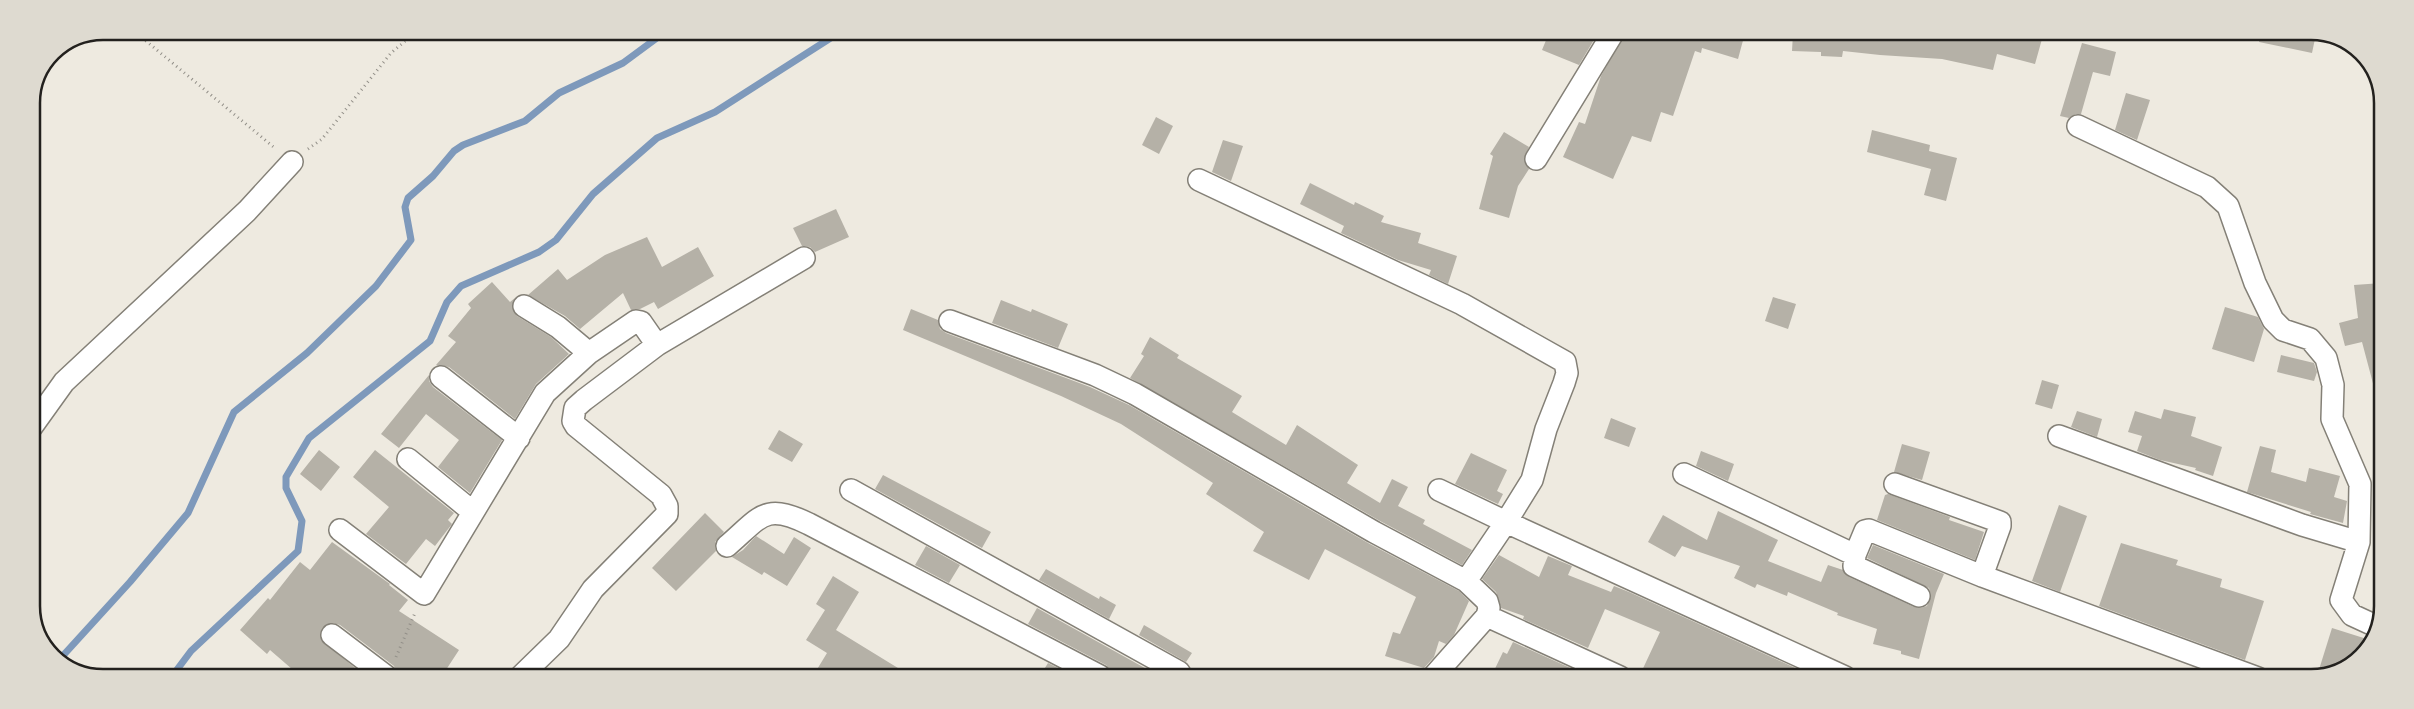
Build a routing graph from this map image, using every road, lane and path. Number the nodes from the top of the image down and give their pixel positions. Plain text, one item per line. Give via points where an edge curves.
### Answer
1 (145, 40) edge
2 (406, 40) edge
3 (1609, 40) edge
4 (2078, 126) dead end
5 (1536, 159) dead end
6 (292, 162) junction
7 (1199, 180) dead end
8 (804, 258) dead end
9 (524, 306) dead end
10 (950, 322) dead end
11 (657, 345) junction
12 (589, 353) junction
13 (441, 377) dead end
14 (40, 415) edge
15 (2059, 436) dead end
16 (519, 438) junction
17 (408, 459) dead end
18 (1684, 474) dead end
19 (1895, 484) dead end
20 (852, 490) dead end
21 (1439, 490) dead end
22 (473, 512) junction
23 (1506, 522) junction
24 (340, 530) dead end
25 (2359, 542) junction
26 (726, 546) dead end
27 (1855, 555) junction
28 (1982, 576) junction
29 (1466, 581) junction
30 (424, 594) junction
31 (1919, 596) dead end
32 (1487, 616) junction
33 (2371, 624) edge
34 (332, 635) dead end
35 (391, 668) edge
36 (528, 669) edge
37 (1087, 669) edge
38 (1175, 669) edge
39 (1440, 669) edge
40 (1603, 669) edge
41 (1828, 669) edge
42 (2234, 669) edge

1 - 6 path
2 - 6 path via 391,53 322,139
3 - 5 street
4 - 25 street via 2207,187 2228,206 2255,284 2273,320 2283,330 2310,339 2326,358 2333,384 2332,419 2360,484
6 - 14 street via 247,211 64,382
7 - 23 street via 1462,304 1565,362 1567,373 1546,429 1532,480
8 - 11 street
9 - 12 street via 558,327
10 - 29 street via 1095,375 1135,394 1374,532
11 - 12 street via 639,320
11 - 36 street via 575,408 573,422 661,495 667,514 593,589 559,639
12 - 16 street via 545,393
13 - 16 street
15 - 25 street
16 - 22 street
17 - 22 street
18 - 27 street
19 - 28 street via 2000,522
20 - 38 street
21 - 23 street
22 - 30 street
23 - 29 street
23 - 41 street
24 - 30 street
25 - 33 street via 2341,600 2352,615
26 - 37 street via 760,516 772,512 788,514
27 - 28 street via 1863,532 1869,530
27 - 31 street via 1854,566
28 - 42 street
29 - 32 street via 1487,601
30 - 35 path
32 - 39 street
32 - 40 street
34 - 35 street

